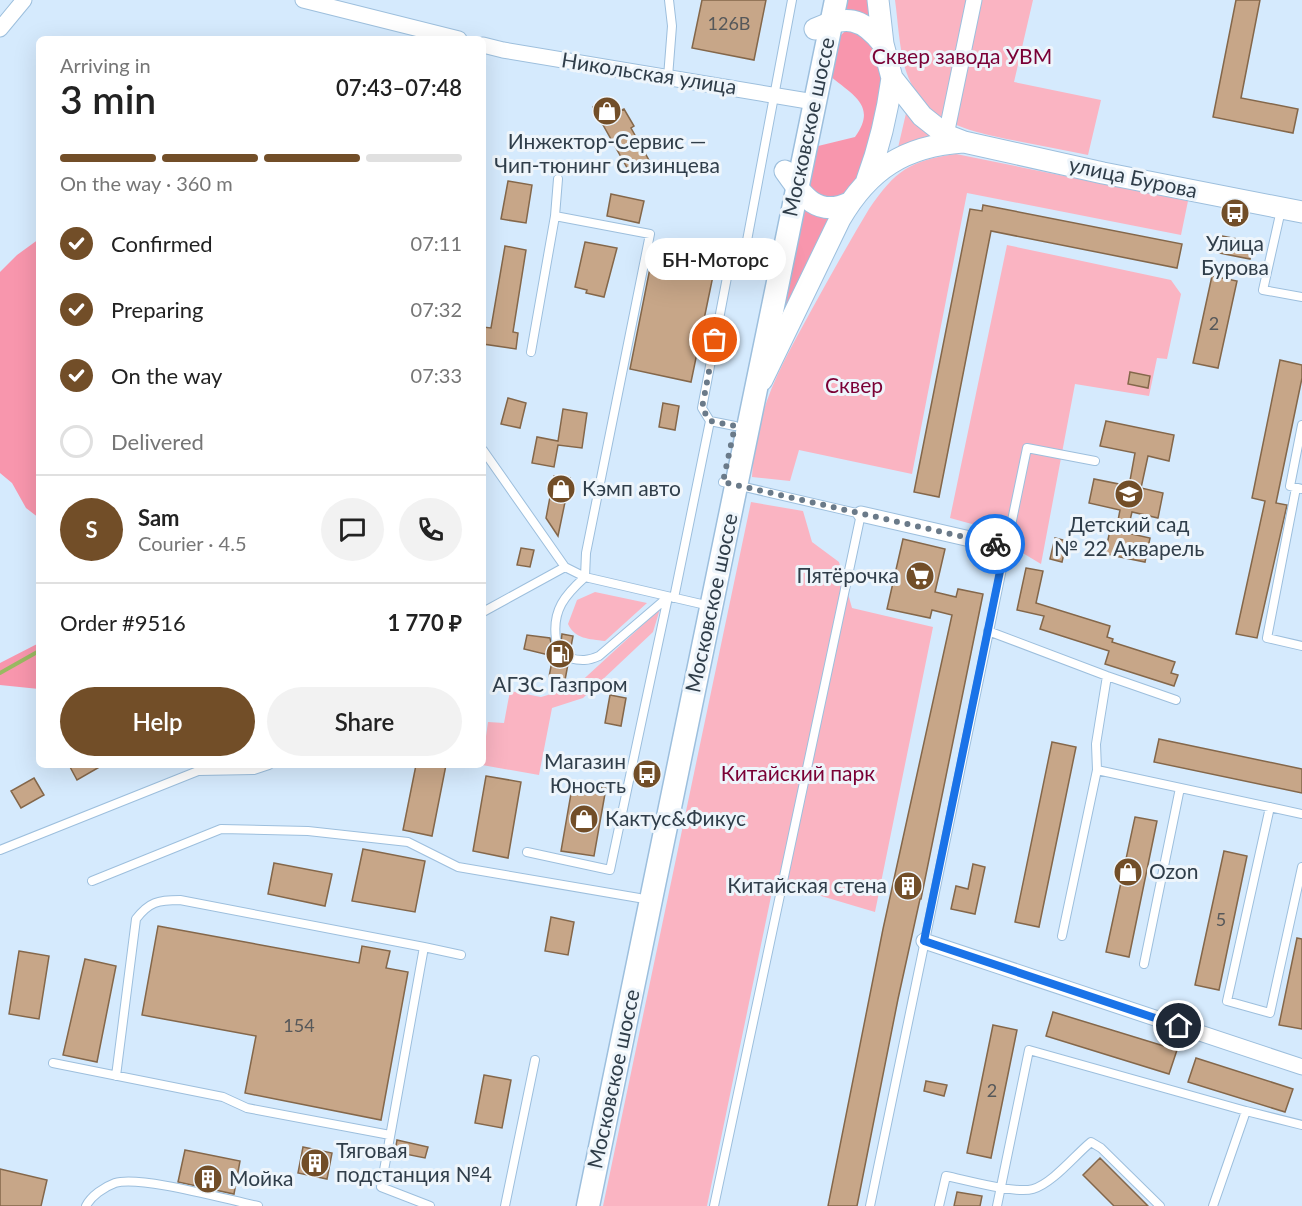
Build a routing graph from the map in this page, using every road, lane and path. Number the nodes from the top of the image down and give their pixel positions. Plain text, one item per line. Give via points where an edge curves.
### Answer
1 (24, 0) edge
2 (303, 0) edge
3 (669, 0) edge
4 (792, 0) edge
5 (821, 0) edge
6 (878, 0) edge
7 (974, 0) edge
8 (827, 17) edge
9 (0, 29) edge
10 (447, 36) edge
11 (883, 44) junction
12 (486, 46) edge
13 (668, 77) junction
14 (891, 78) junction
15 (774, 95) junction
16 (807, 100) junction
17 (955, 138) junction
18 (558, 179) dead end
19 (791, 179) junction
20 (867, 180) junction
21 (849, 203) junction
22 (1281, 208) junction
23 (1302, 212) edge
24 (555, 216) junction
25 (743, 262) junction
26 (766, 268) junction
27 (1302, 297) edge
28 (531, 352) dead end
29 (756, 392) junction
30 (710, 421) junction
31 (1302, 425) edge
32 (735, 426) junction
33 (486, 454) edge
34 (1095, 461) dead end
35 (730, 484) junction
36 (1299, 488) edge
37 (861, 514) junction
38 (1005, 547) junction
39 (565, 567) junction
40 (585, 577) junction
41 (671, 598) junction
42 (705, 605) junction
43 (486, 610) edge
44 (988, 631) junction
45 (556, 639) dead end
46 (1302, 646) edge
47 (569, 658) dead end
48 (1107, 676) junction
49 (1176, 700) dead end
50 (260, 768) edge
51 (1097, 770) junction
52 (1180, 788) junction
53 (1270, 807) junction
54 (1302, 814) edge
55 (0, 850) edge
56 (527, 852) dead end
57 (1302, 867) edge
58 (92, 881) dead end
59 (639, 898) junction
60 (1062, 936) dead end
61 (924, 941) junction
62 (424, 947) junction
63 (461, 955) dead end
64 (1144, 964) dead end
65 (535, 1060) dead end
66 (53, 1064) dead end
67 (1302, 1066) edge
68 (116, 1076) junction
69 (1246, 1111) junction
70 (1302, 1125) edge
71 (390, 1135) junction
72 (1001, 1187) junction
73 (86, 1206) edge
74 (258, 1206) edge
75 (430, 1206) edge
76 (506, 1206) edge
77 (576, 1206) edge
78 (588, 1206) edge
79 (714, 1206) edge
80 (870, 1206) edge
81 (939, 1206) edge
82 (997, 1206) edge
83 (1160, 1206) edge
84 (1213, 1206) edge

1 - 9 street
2 - 10 street
3 - 13 lane via 672,26
4 - 15 lane
5 - 8 main road, Московское шоссе
6 - 11 main road
7 - 17 street
8 - 11 main road via 857,21
8 - 16 main road, Московское шоссе
11 - 14 main road
12 - 13 street, Никольская улица
13 - 15 street, Никольская улица
14 - 17 main road via 922,116
14 - 20 main road via 881,143
15 - 16 street, Никольская улица
15 - 25 lane
16 - 19 main road, Московское шоссе
17 - 20 main road via 897,159
17 - 22 main road, улица Бурова
18 - 24 lane
19 - 21 main road via 807,199 819,206 838,208
19 - 26 main road, Московское шоссе
19 - 29 main road, Московское шоссе
20 - 21 main road
21 - 29 main road
22 - 23 main road, улица Бурова
22 - 27 lane via 1263,290
24 - 28 lane
24 - 40 lane via 650,234 586,553
25 - 26 lane
25 - 30 lane via 728,272 702,408
26 - 32 main road, Московское шоссе
29 - 35 main road, Московское шоссе
30 - 32 lane
30 - 41 lane
31 - 36 lane via 1290,486
32 - 35 main road, Московское шоссе
33 - 39 lane
34 - 38 lane via 1027,448
35 - 37 lane
35 - 42 main road, Московское шоссе
36 - 46 lane via 1267,638
37 - 38 street
37 - 79 lane
38 - 44 lane
39 - 40 lane
39 - 43 lane
40 - 41 lane
40 - 45 lane via 565,596 556,619
41 - 42 lane
41 - 47 lane via 599,656 582,661
41 - 56 lane via 610,870
42 - 59 main road, Московское шоссе
42 - 78 main road, Московское шоссе
44 - 48 lane
44 - 61 lane
48 - 49 lane
48 - 51 lane via 1096,744
50 - 55 lane via 198,771
51 - 52 lane
51 - 60 lane
52 - 53 lane
52 - 64 lane
53 - 54 lane
53 - 57 lane via 1227,1001 1270,1013
58 - 59 lane via 220,829 308,831 408,842 458,867
59 - 77 main road, Московское шоссе
61 - 67 street
61 - 80 lane
62 - 63 lane
62 - 68 lane via 180,900 161,900 145,908 136,919
62 - 71 lane
65 - 76 lane
66 - 68 lane
68 - 71 lane via 223,1097 247,1108
69 - 70 lane
69 - 72 lane via 1029,1050
69 - 84 lane
71 - 75 lane via 381,1187
72 - 81 lane via 946,1176
72 - 82 lane
72 - 83 lane via 1033,1189 1091,1142
73 - 74 lane via 116,1183 141,1181

